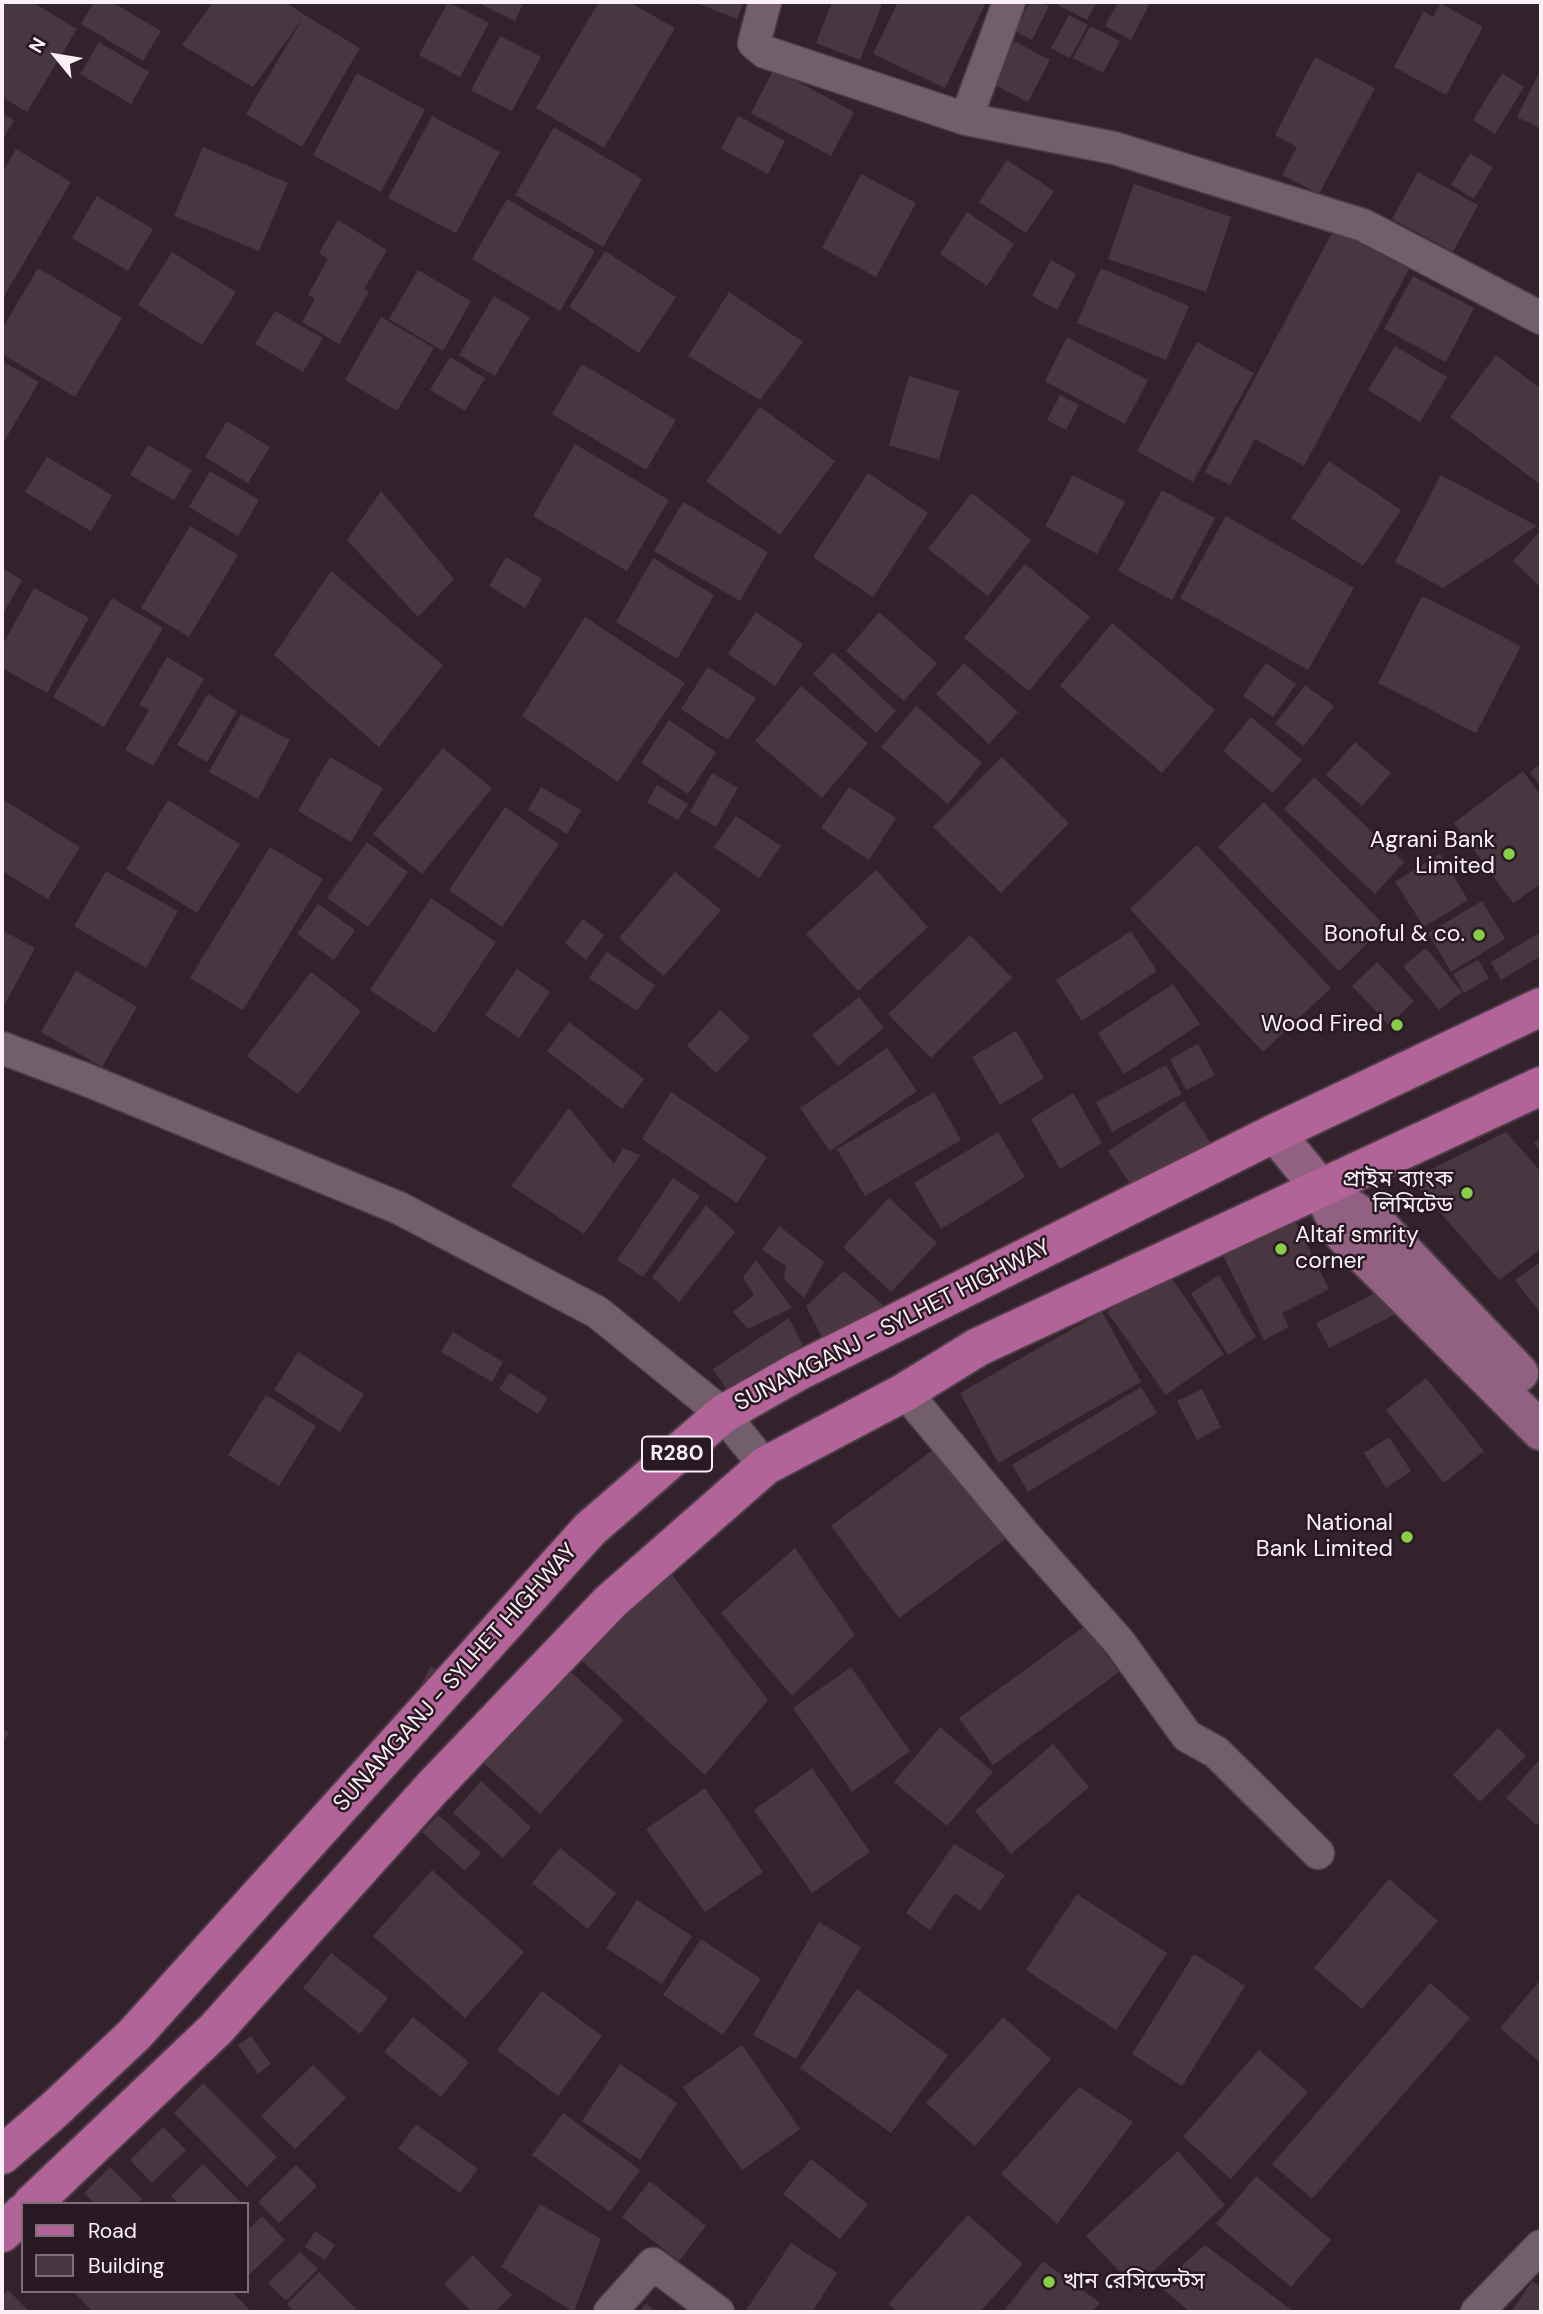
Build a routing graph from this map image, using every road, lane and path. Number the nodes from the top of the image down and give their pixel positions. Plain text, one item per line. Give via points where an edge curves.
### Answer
1 (765, 2) edge
2 (1009, 2) edge
3 (966, 120) junction
4 (1541, 318) edge
5 (1541, 1007) edge
6 (2, 1048) edge
7 (1541, 1086) edge
8 (1275, 1133) junction
9 (1321, 1189) junction
10 (905, 1392) junction
11 (1541, 1394) edge
12 (723, 1414) junction
13 (1541, 1430) edge
14 (765, 1466) junction
15 (1318, 1853) dead end
16 (2, 2155) edge
17 (34, 2202) edge
18 (21, 2215) edge
19 (2, 2233) edge
20 (1541, 2246) edge
21 (610, 2312) edge
22 (718, 2312) edge
23 (1477, 2312) edge

1 - 3 street via 754,43 765,52
2 - 3 street
3 - 4 street via 1114,148 1363,225
5 - 8 main road, SUNAMGANJ - SYLHET HIGHWAY / R280
6 - 12 street via 399,1208 597,1312
7 - 9 main road, R280
8 - 9 main road
8 - 12 main road, SUNAMGANJ - SYLHET HIGHWAY / R280 via 797,1371
9 - 10 main road, R280 via 978,1347
9 - 11 main road via 1381,1228
9 - 13 main road via 1344,1235
10 - 14 main road, R280
10 - 15 street via 1120,1643 1187,1736 1216,1752
12 - 14 street
12 - 16 main road, SUNAMGANJ - SYLHET HIGHWAY / R280 via 590,1529 135,2035
14 - 17 main road, R280 via 610,1602 432,1788 216,2029
18 - 19 main road
20 - 23 street
21 - 22 street via 653,2264

